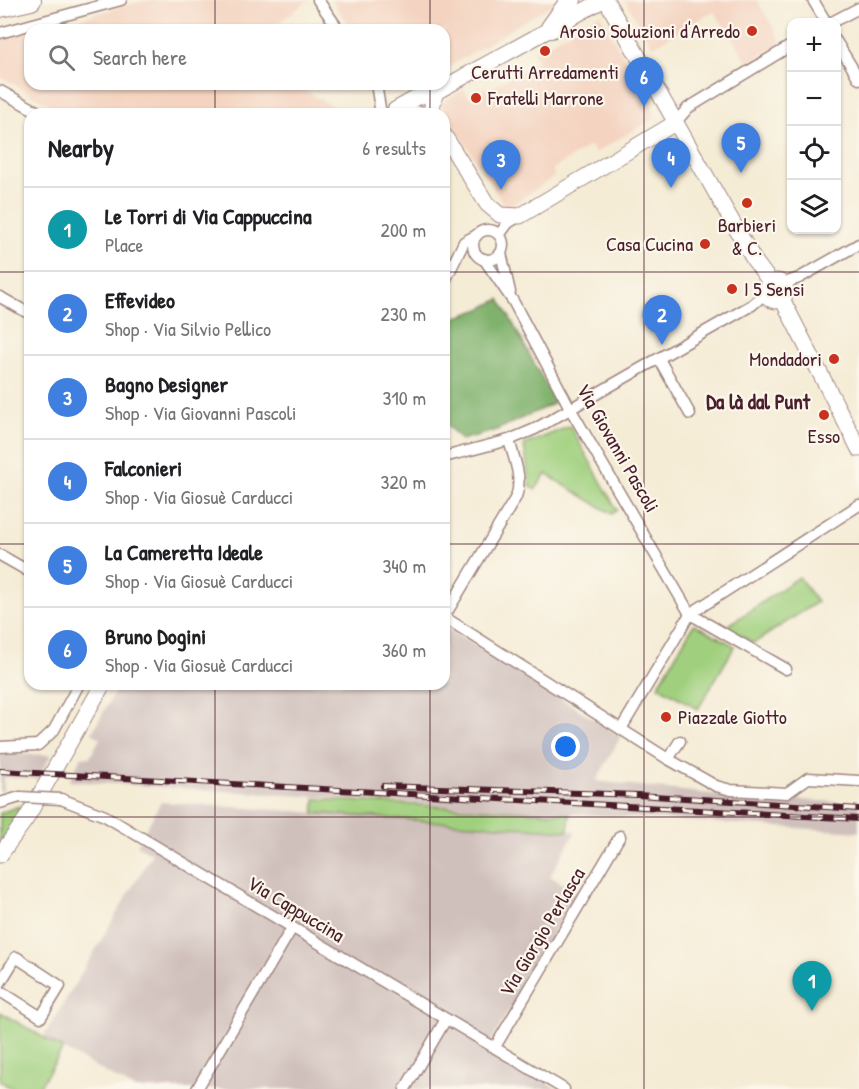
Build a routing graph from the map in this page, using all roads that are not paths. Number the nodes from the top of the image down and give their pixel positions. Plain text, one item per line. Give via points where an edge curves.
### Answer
1 (6, 0) edge
2 (32, 0) edge
3 (121, 0) edge
4 (318, 0) edge
5 (571, 0) edge
6 (605, 0) edge
7 (813, 0) edge
8 (0, 2) edge
9 (0, 7) edge
10 (859, 8) edge
11 (824, 18) edge
12 (840, 18) edge
13 (33, 24) edge
14 (335, 24) edge
15 (24, 26) edge
16 (551, 28) junction
17 (0, 33) edge
18 (841, 47) edge
19 (787, 48) edge
20 (859, 79) edge
21 (450, 84) edge
22 (379, 90) edge
23 (440, 90) edge
24 (0, 91) edge
25 (436, 92) junction
26 (31, 108) edge
27 (389, 108) edge
28 (400, 108) edge
29 (432, 108) edge
30 (675, 123) junction
31 (450, 145) edge
32 (487, 204) junction
33 (520, 216) junction
34 (482, 232) junction
35 (499, 235) junction
36 (859, 244) edge
37 (475, 252) junction
38 (501, 253) junction
39 (484, 259) junction
40 (454, 264) junction
41 (450, 272) edge
42 (775, 289) junction
43 (0, 297) edge
44 (513, 301) junction
45 (24, 311) edge
46 (659, 359) junction
47 (572, 410) junction
48 (690, 414) dead end
49 (509, 440) junction
50 (859, 449) edge
51 (450, 455) edge
52 (859, 505) edge
53 (0, 555) edge
54 (24, 569) edge
55 (450, 607) edge
56 (690, 614) junction
57 (450, 621) edge
58 (786, 669) dead end
59 (76, 690) edge
60 (100, 690) edge
61 (621, 729) junction
62 (680, 741) dead end
63 (0, 747) edge
64 (668, 759) junction
65 (859, 781) edge
66 (0, 803) edge
67 (621, 836) dead end
68 (0, 855) edge
69 (292, 928) junction
70 (0, 983) edge
71 (0, 991) edge
72 (446, 1019) junction
73 (495, 1047) junction
74 (196, 1089) edge
75 (405, 1089) edge
76 (564, 1089) edge

1 - 8 highway
2 - 9 highway
3 - 13 street
4 - 14 street
5 - 16 highway
6 - 16 street
6 - 30 street
7 - 11 street
10 - 12 street
15 - 17 street
16 - 21 street
18 - 20 street
19 - 30 street via 688,108
22 - 27 street
23 - 25 street
24 - 26 street
25 - 28 street
25 - 29 street
30 - 33 street
30 - 42 street via 754,260
31 - 32 street
32 - 33 street via 500,215
32 - 34 street via 490,215
33 - 35 street
34 - 35 street
34 - 37 street via 473,244
34 - 40 street via 464,242
35 - 38 street
36 - 42 street
37 - 39 street
37 - 40 street
38 - 39 street via 494,259
38 - 44 street, Via Giovanni Pascoli
39 - 44 street, Via Giovanni Pascoli
40 - 41 street
42 - 46 street
42 - 50 street
43 - 45 street
44 - 47 street, Via Giovanni Pascoli
46 - 47 street
46 - 48 street
47 - 49 street
47 - 56 street, Via Giovanni Pascoli
49 - 51 street
49 - 55 street via 519,477 516,497
52 - 56 street
53 - 54 street
56 - 58 street
56 - 61 street
57 - 61 street
59 - 63 street via 54,730 38,745
60 - 68 street via 26,819
61 - 64 street
62 - 64 street
64 - 65 street via 716,786 731,790 787,793 808,778
66 - 69 street, Via Cappuccina, bridge via 20,797 61,799 92,809
67 - 73 street, Via Giorgio Perlasca
69 - 72 street, Via Cappuccina
69 - 74 street
70 - 71 street via 16,957 60,986 41,1017
72 - 73 street, Via Cappuccina
72 - 75 street
73 - 76 street, Via Cappuccina

